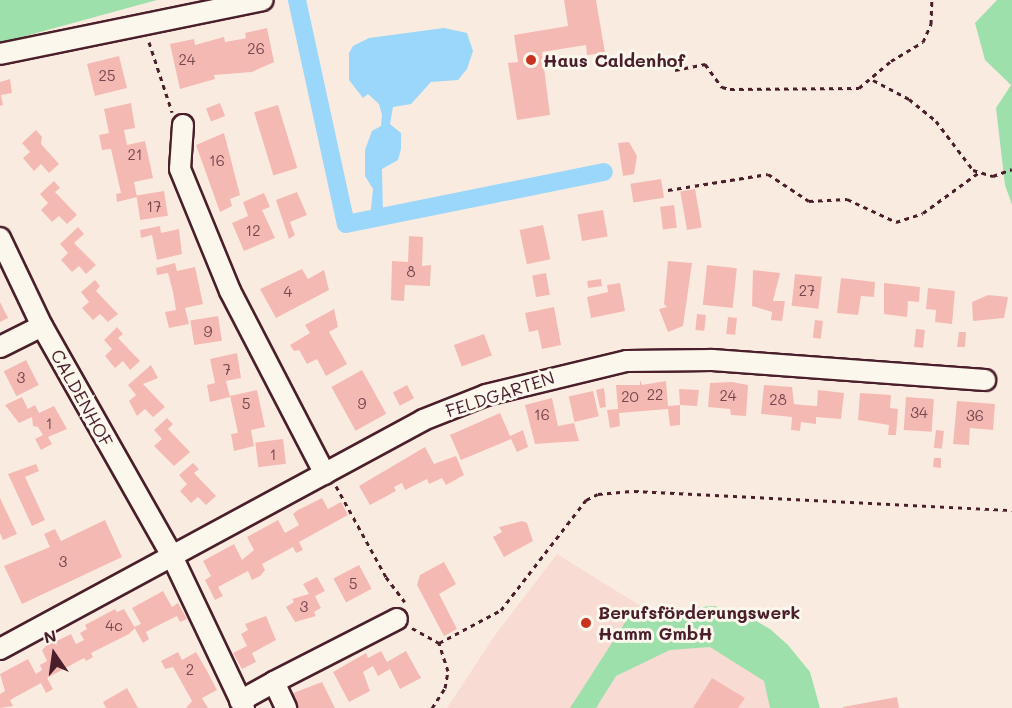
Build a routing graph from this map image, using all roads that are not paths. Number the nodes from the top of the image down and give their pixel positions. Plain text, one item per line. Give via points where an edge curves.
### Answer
1 (263, 0) edge
2 (0, 54) edge
3 (183, 125) dead end
4 (0, 238) edge
5 (42, 326) junction
6 (0, 347) edge
7 (985, 380) dead end
8 (327, 473) junction
9 (171, 554) junction
10 (397, 620) road end
11 (0, 649) edge
12 (274, 682) junction
13 (242, 704) edge
14 (286, 708) edge

1 - 2 street
3 - 8 street via 180,170 230,291
4 - 5 street, CALDENHOF
5 - 6 street
5 - 9 street, CALDENHOF
7 - 8 street, FELDGARTEN via 712,360 627,361 486,394 423,420
8 - 9 street, FELDGARTEN
9 - 11 street, FELDGARTEN
9 - 13 street, CALDENHOF
10 - 12 street
12 - 13 street
12 - 14 street

